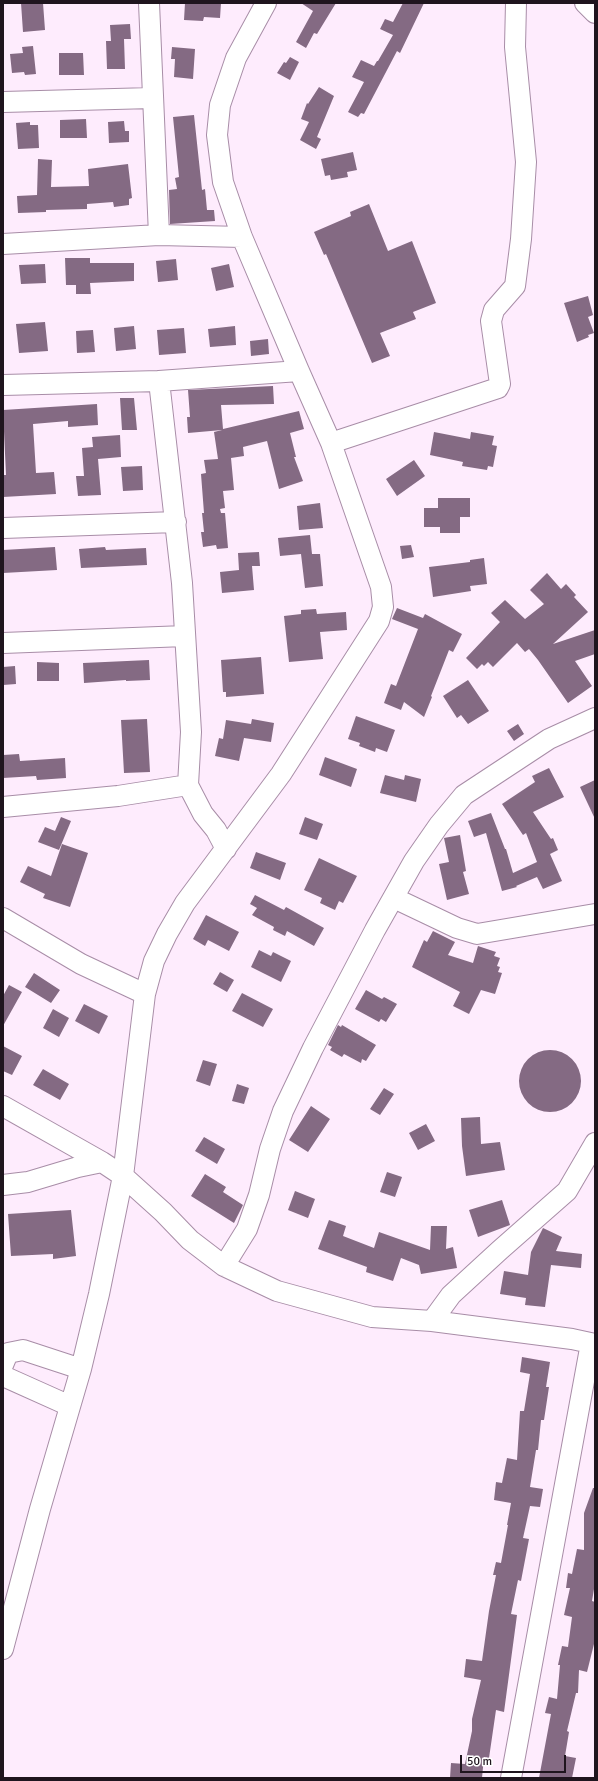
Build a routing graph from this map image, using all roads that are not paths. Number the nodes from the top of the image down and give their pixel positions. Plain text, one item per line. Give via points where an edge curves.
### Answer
1 (149, 3) edge
2 (266, 3) edge
3 (516, 3) edge
4 (585, 3) edge
5 (595, 13) edge
6 (152, 98) junction
7 (3, 102) edge
8 (159, 235) junction
9 (242, 237) junction
10 (3, 244) edge
11 (299, 371) junction
12 (159, 381) junction
13 (3, 385) edge
14 (332, 443) junction
15 (176, 522) junction
16 (3, 528) edge
17 (185, 636) junction
18 (3, 643) edge
19 (595, 718) edge
20 (188, 785) junction
21 (3, 808) edge
22 (226, 849) junction
23 (394, 898) junction
24 (595, 914) edge
25 (3, 918) edge
26 (145, 994) junction
27 (3, 1106) edge
28 (595, 1143) edge
29 (102, 1162) junction
30 (123, 1176) junction
31 (3, 1185) edge
32 (224, 1266) junction
33 (432, 1321) junction
34 (593, 1343) edge
35 (3, 1366) edge
36 (81, 1369) junction
37 (3, 1376) edge
38 (70, 1406) junction
39 (3, 1649) edge
40 (511, 1778) edge

1 - 6 street
2 - 9 street via 236,58 220,105 217,128 222,182
3 - 14 street via 515,47 526,162 515,286 494,310 491,321 500,384 498,388
4 - 5 street
6 - 7 street
6 - 8 street
8 - 9 street
8 - 10 street
9 - 11 street
11 - 12 street
11 - 14 street
12 - 13 street
12 - 15 street
14 - 22 street via 381,587 383,607 379,621 281,774
15 - 16 street
15 - 17 street
17 - 18 street
17 - 20 street via 191,732
19 - 23 street via 549,739 464,795 414,861
20 - 21 street via 118,796
20 - 22 street
22 - 26 street via 185,903 167,934 154,961
23 - 24 street via 457,928 477,934
23 - 32 street via 313,1048 283,1111 252,1216
25 - 26 street via 81,964
26 - 30 street
27 - 29 street
28 - 33 street via 567,1191 451,1295
29 - 30 street
29 - 31 street via 28,1182
30 - 32 street via 190,1240
30 - 36 street
32 - 33 street via 277,1291 322,1305 372,1318
33 - 34 street
34 - 40 street
35 - 36 street via 8,1353 23,1350
36 - 38 street
37 - 38 street
38 - 39 street

